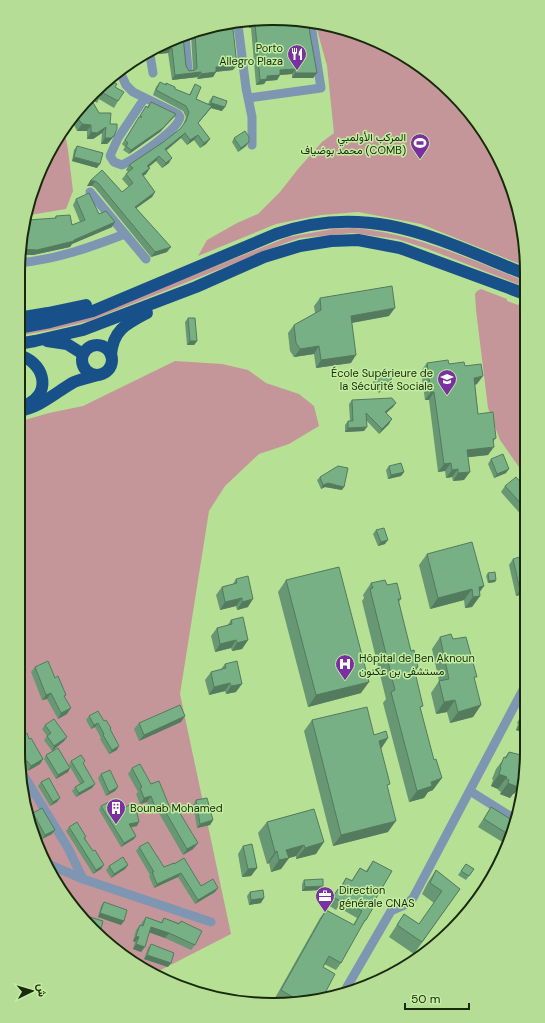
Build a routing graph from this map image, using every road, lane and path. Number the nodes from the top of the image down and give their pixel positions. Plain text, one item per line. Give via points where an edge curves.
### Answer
1 (238, 27) edge
2 (313, 28) edge
3 (186, 41) edge
4 (150, 57) edge
5 (188, 70) edge
6 (153, 73) dead end
7 (122, 76) edge
8 (249, 98) junction
9 (144, 99) junction
10 (252, 145) dead end
11 (90, 192) edge
12 (125, 234) junction
13 (146, 259) dead end
14 (26, 262) edge
15 (520, 272) edge
16 (150, 286) junction
17 (196, 288) junction
18 (520, 292) edge
19 (25, 317) edge
20 (25, 327) edge
21 (35, 341) junction
22 (25, 343) edge
23 (111, 355) junction
24 (82, 357) junction
25 (25, 358) edge
26 (99, 374) junction
27 (45, 400) junction
28 (25, 406) edge
29 (25, 410) edge
30 (520, 695) edge
31 (27, 781) edge
32 (470, 791) junction
33 (511, 817) edge
34 (54, 867) edge
35 (83, 879) junction
36 (211, 922) dead end
37 (347, 987) edge

1 - 8 street
2 - 8 street via 321,88
3 - 5 street
4 - 6 street
7 - 9 street via 133,92
8 - 10 street
9 - 9 street via 118,138 110,156 114,162 122,165 131,161 180,121 178,114
11 - 12 street
12 - 13 street
12 - 14 street via 73,254
15 - 16 highway via 422,234 388,225 348,221 286,230
16 - 19 highway via 80,306
16 - 20 highway via 93,311
17 - 18 highway via 264,257 284,251 316,243 358,240 400,248
17 - 21 highway via 82,330
17 - 23 highway via 123,327 113,340
21 - 22 highway
21 - 24 highway via 68,344
23 - 24 highway via 105,348 97,345 88,347
23 - 26 highway via 112,360 108,369
24 - 26 highway via 86,370
24 - 27 highway via 73,376
25 - 28 highway via 38,367 42,375 41,390 32,403
26 - 27 highway via 74,382
27 - 29 highway
30 - 32 street
31 - 35 street via 68,848
32 - 33 street
32 - 37 street via 413,898 407,904 391,911
34 - 35 street
35 - 36 street

